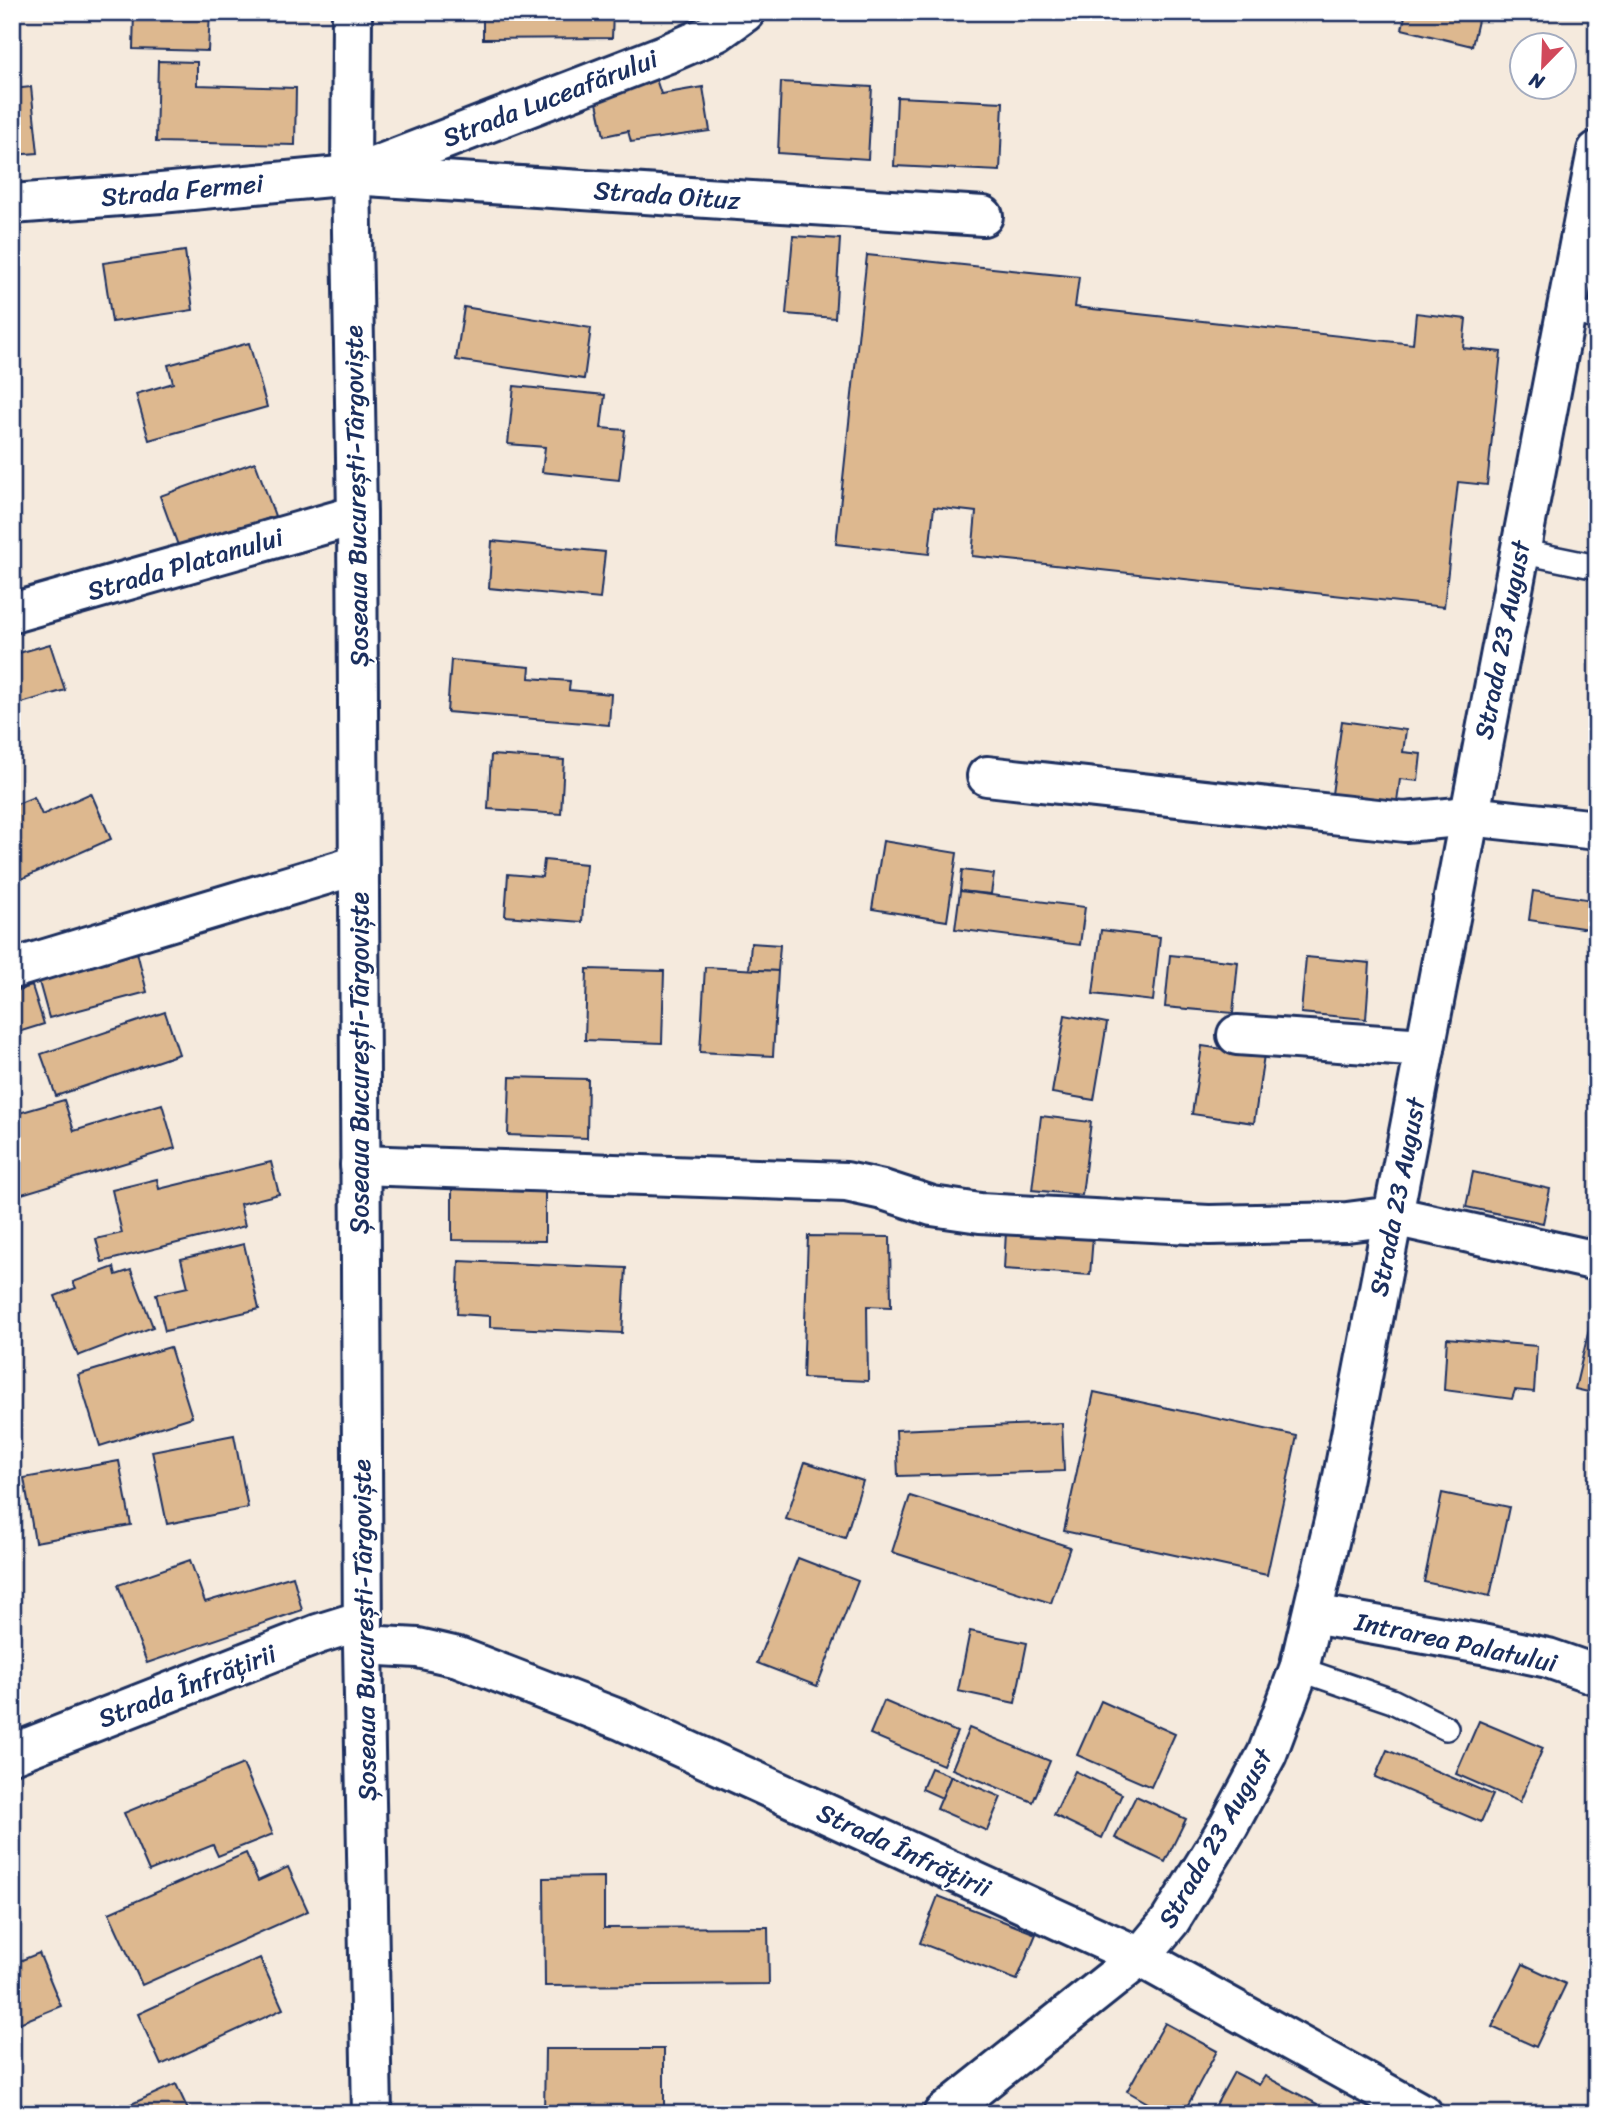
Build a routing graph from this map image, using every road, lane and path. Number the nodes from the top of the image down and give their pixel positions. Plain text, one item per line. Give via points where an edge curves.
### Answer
1 (352, 12) edge
2 (745, 12) edge
3 (1597, 151) edge
4 (351, 175) junction
5 (12, 204) edge
6 (983, 216) dead end
7 (1581, 314) edge
8 (357, 514) junction
9 (1519, 551) junction
10 (1597, 567) edge
11 (12, 613) edge
12 (987, 776) dead end
13 (1469, 816) junction
14 (1597, 830) edge
15 (358, 865) junction
16 (12, 969) edge
17 (1237, 1035) dead end
18 (1425, 1048) junction
19 (360, 1165) junction
20 (1393, 1216) junction
21 (1597, 1261) edge
22 (1313, 1614) junction
23 (363, 1632) junction
24 (1299, 1669) junction
25 (1597, 1675) edge
26 (1446, 1728) dead end
27 (12, 1754) edge
28 (1140, 1957) junction
29 (372, 2114) edge
30 (943, 2114) edge
31 (1423, 2114) edge

1 - 4 street, Șoseaua București-Târgoviște
2 - 4 street, Strada Luceafărului via 717,32 666,54
3 - 7 street, Strada 23 August
4 - 5 street, Strada Fermei
4 - 6 street, Strada Oituz
4 - 8 street, Șoseaua București-Târgoviște
7 - 9 street, Strada 23 August
8 - 11 street, Strada Platanului
8 - 15 street, Șoseaua București-Târgoviște
9 - 10 lane
9 - 13 street, Strada 23 August
12 - 13 street via 1405,822
13 - 14 street
13 - 18 street, Strada 23 August
15 - 16 street
15 - 19 street, Șoseaua București-Târgoviște
17 - 18 street
18 - 20 street, Strada 23 August
19 - 20 street via 846,1182 968,1211 1209,1225 1347,1222
19 - 23 street, Șoseaua București-Târgoviște
20 - 21 street
20 - 22 street, Strada 23 August
22 - 24 street, Strada 23 August
22 - 25 street, Intrarea Palatului via 1535,1655
23 - 27 street, Strada Înfrățirii via 318,1634
23 - 28 street, Strada Înfrățirii via 458,1657 621,1720
23 - 29 street, Șoseaua București-Târgoviște
24 - 26 lane via 1392,1701
24 - 28 street, Strada 23 August via 1267,1754 1229,1825 1170,1921
28 - 30 street, Strada 23 August
28 - 31 street, Strada Înfrățirii

